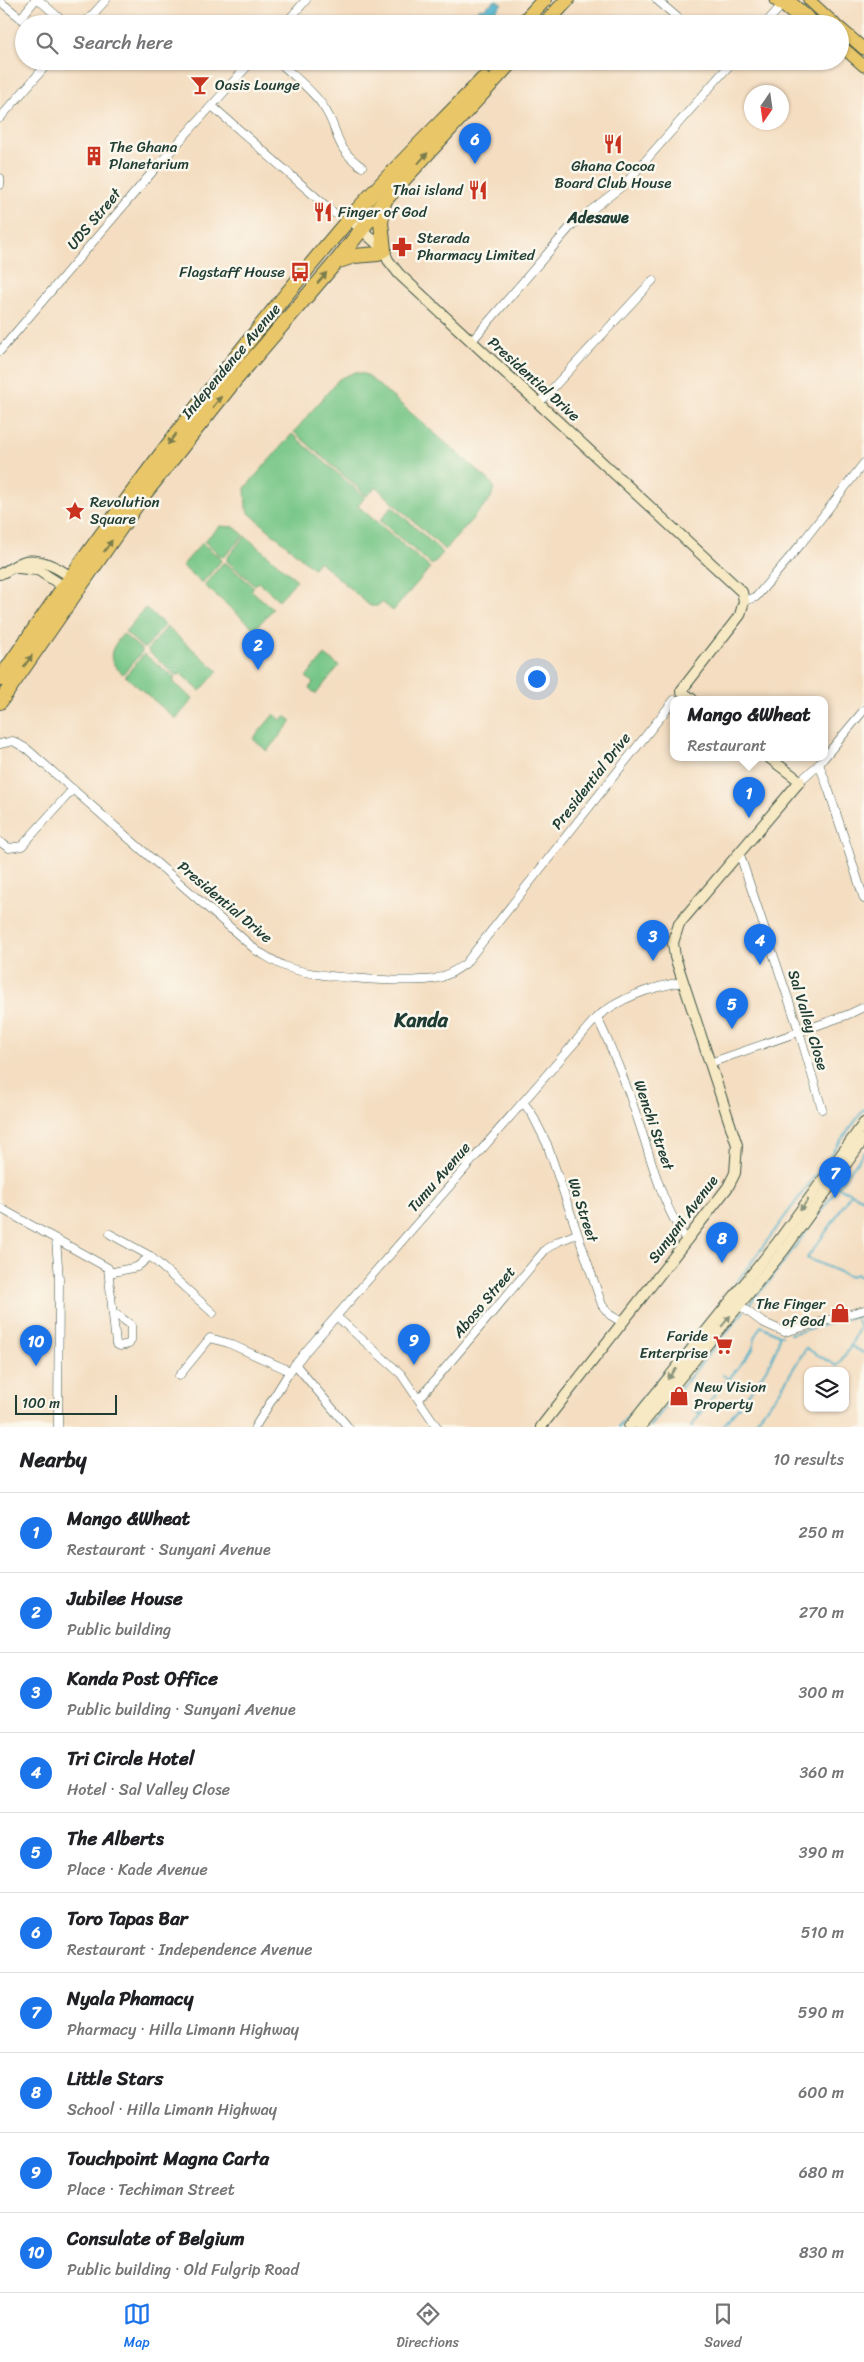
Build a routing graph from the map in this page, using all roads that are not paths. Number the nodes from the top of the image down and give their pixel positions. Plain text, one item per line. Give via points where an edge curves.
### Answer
1 (35, 0) edge
2 (39, 0) edge
3 (106, 0) edge
4 (306, 0) edge
5 (544, 0) edge
6 (554, 0) edge
7 (567, 0) edge
8 (576, 0) edge
9 (657, 0) edge
10 (809, 0) edge
11 (820, 0) edge
12 (781, 2) edge
13 (2, 3) dead end
14 (17, 15) edge
15 (23, 15) edge
16 (56, 15) edge
17 (92, 15) edge
18 (293, 15) edge
19 (530, 15) edge
20 (541, 15) edge
21 (553, 15) edge
22 (563, 15) edge
23 (674, 15) edge
24 (772, 15) edge
25 (795, 15) edge
26 (802, 15) edge
27 (825, 15) edge
28 (832, 15) edge
29 (849, 35) edge
30 (864, 49) edge
31 (849, 52) edge
32 (864, 66) edge
33 (42, 70) edge
34 (244, 70) edge
35 (287, 70) edge
36 (501, 70) edge
37 (502, 70) edge
38 (724, 70) edge
39 (212, 106) junction
40 (0, 118) edge
41 (362, 166) dead end
42 (0, 178) edge
43 (0, 185) edge
44 (384, 201) junction
45 (334, 213) dead end
46 (348, 221) junction
47 (360, 232) junction
48 (383, 255) junction
49 (336, 262) junction
50 (653, 280) dead end
51 (471, 342) junction
52 (0, 351) edge
53 (539, 403) junction
54 (864, 463) edge
55 (0, 574) edge
56 (72, 585) junction
57 (744, 601) junction
58 (0, 679) edge
59 (677, 696) edge
60 (0, 702) edge
61 (670, 705) edge
62 (864, 710) edge
63 (0, 744) edge
64 (828, 752) edge
65 (773, 761) edge
66 (821, 761) edge
67 (818, 764) junction
68 (800, 781) junction
69 (73, 788) junction
70 (0, 842) edge
71 (740, 855) junction
72 (864, 899) edge
73 (682, 982) junction
74 (864, 1007) edge
75 (596, 1017) junction
76 (799, 1031) junction
77 (710, 1063) junction
78 (523, 1102) junction
79 (822, 1109) dead end
80 (864, 1123) edge
81 (864, 1139) edge
82 (0, 1208) edge
83 (110, 1234) dead end
84 (577, 1234) junction
85 (687, 1241) junction
86 (56, 1242) junction
87 (150, 1256) junction
88 (109, 1274) junction
89 (739, 1305) junction
90 (864, 1310) edge
91 (113, 1312) dead end
92 (213, 1313) dead end
93 (337, 1317) junction
94 (622, 1322) junction
95 (295, 1364) junction
96 (290, 1371) junction
97 (178, 1376) dead end
98 (419, 1399) junction
99 (58, 1427) edge
100 (255, 1427) edge
101 (348, 1427) edge
102 (437, 1427) edge
103 (541, 1427) edge
104 (629, 1427) edge
105 (640, 1427) edge

1 - 15 street
2 - 16 street
3 - 17 street
4 - 18 street
5 - 19 highway
6 - 20 highway
7 - 21 highway
8 - 22 highway
9 - 23 street
10 - 27 main road
11 - 28 main road
12 - 24 street
12 - 25 main road
12 - 26 main road
13 - 14 street
29 - 30 main road
31 - 32 main road
33 - 40 street
34 - 39 street, UDS Street
35 - 41 street via 322,104 340,146 348,157
36 - 46 highway, Independence Avenue
44 -> 37 highway, Independence Avenue
38 - 51 street via 625,184 572,225
39 - 45 street
39 - 52 street, UDS Street
42 - 43 street
44 - 47 highway, Independence Avenue
44 - 48 highway via 381,223
46 - 47 street, Presidential Drive
46 -> 56 highway, Independence Avenue via 203,398
47 - 48 street, Presidential Drive
47 - 49 highway, Independence Avenue
48 - 49 highway via 354,256
48 - 51 street, Presidential Drive
56 -> 49 highway, Independence Avenue via 236,379
50 - 53 street
51 - 53 street, Presidential Drive
53 - 57 street, Presidential Drive via 738,587
54 - 57 street via 756,597
55 - 56 street via 14,568 38,570
56 - 58 highway, Independence Avenue
60 -> 56 highway, Independence Avenue
57 - 59 street, Presidential Drive via 740,615
61 - 69 street, Presidential Drive via 466,964 435,979 368,979 283,966 257,951
62 - 64 street, Sunyani Avenue
63 - 69 street, Presidential Drive via 13,741 27,749
65 - 68 street
66 - 67 street, Sunyani Avenue
67 - 68 street, Sunyani Avenue
67 - 72 street via 830,791
68 - 71 street, Sunyani Avenue
69 - 70 street via 22,846 9,848
71 - 73 street, Sunyani Avenue via 676,928 673,943
71 - 76 street, Sal Valley Close
73 - 75 street, Tumu Avenue via 659,986
73 - 77 street, Sunyani Avenue
74 - 76 street
75 - 78 street, Tumu Avenue
75 - 85 street, Wenchi Street via 625,1080 672,1217
76 - 77 street
76 - 79 street, Sal Valley Close
77 - 85 street, Sunyani Avenue via 737,1145 737,1160 728,1187
78 - 84 street, Wa Street via 547,1144
78 - 93 street, Tumu Avenue
80 -> 104 street via 777,1243
81 - 89 street via 784,1250
82 - 86 street
83 - 87 street
84 - 94 street, Wa Street via 602,1304 610,1315
84 - 98 street, Aboso Street via 546,1249
85 - 94 street, Sunyani Avenue
86 - 88 street via 108,1268
86 - 99 street via 59,1279
87 - 88 street via 137,1267
87 - 92 street
88 - 91 street
89 - 90 street via 762,1322 786,1332
105 -> 89 street
93 - 95 street, Tumu Avenue
93 - 98 street via 400,1374
94 - 103 street, Sunyani Avenue
95 - 96 street, Tumu Avenue
95 - 101 street
96 - 97 street via 210,1338
96 - 100 street, Tumu Avenue
98 - 102 street

